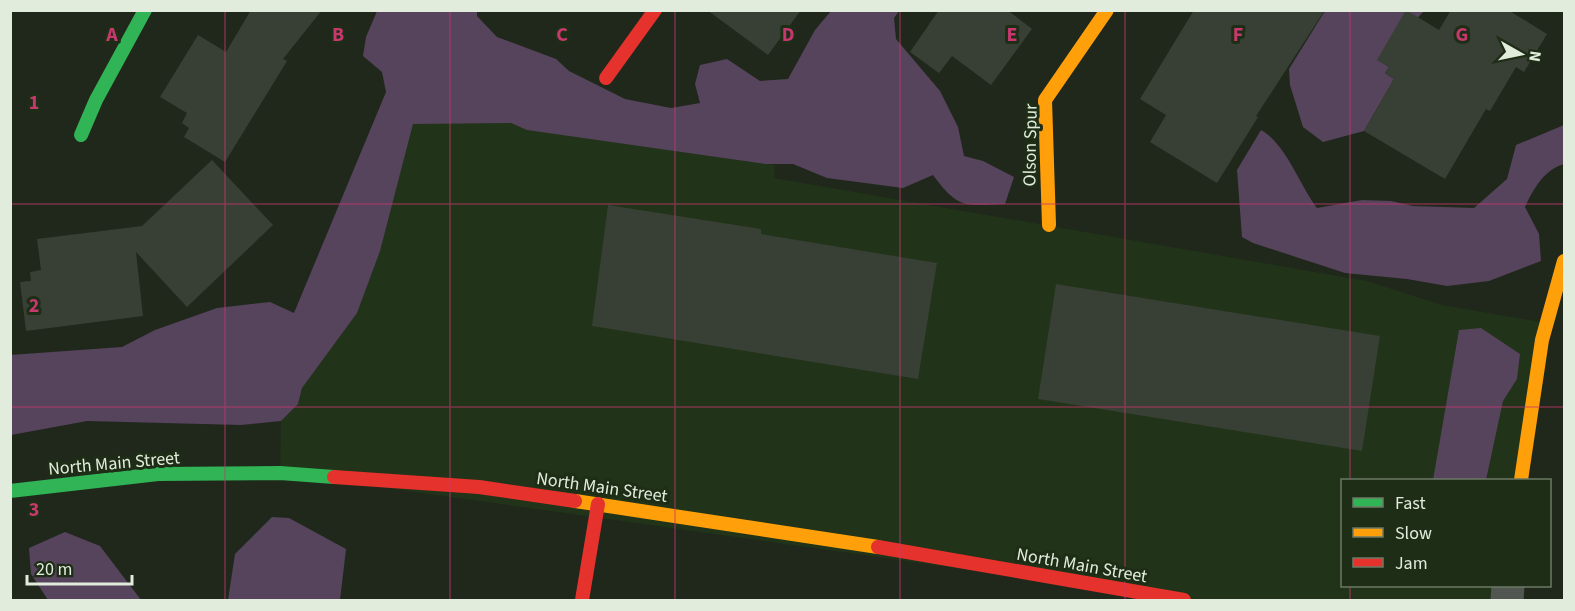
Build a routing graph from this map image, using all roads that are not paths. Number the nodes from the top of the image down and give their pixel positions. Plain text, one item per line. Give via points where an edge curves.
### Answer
1 (145, 10) edge
2 (655, 10) edge
3 (1107, 10) edge
4 (606, 78) dead end
5 (81, 135) dead end
6 (1048, 225) dead end
7 (1564, 261) edge
8 (1521, 479) edge
9 (10, 491) edge
10 (598, 504) junction
11 (582, 600) edge
12 (1184, 600) edge

1 - 5 main road
2 - 4 main road
3 - 6 main road, Olson Spur via 1045,100
7 - 8 main road via 1542,346
9 - 10 main road, North Main Street via 158,474 280,473 479,487
10 - 11 main road
10 - 12 main road, North Main Street via 796,533

